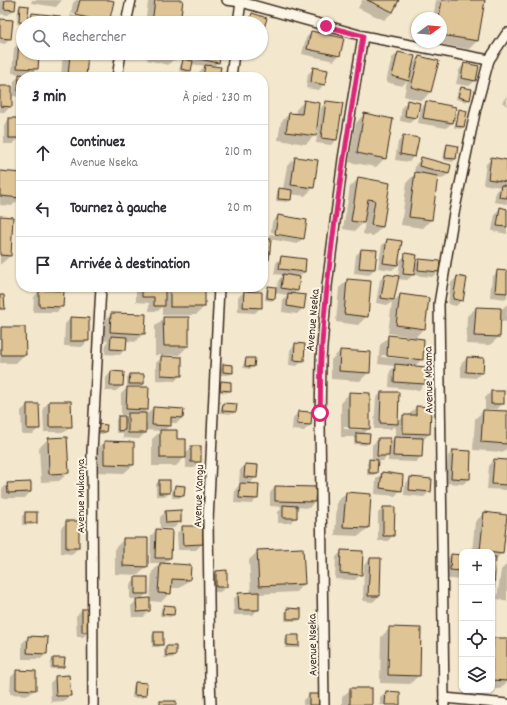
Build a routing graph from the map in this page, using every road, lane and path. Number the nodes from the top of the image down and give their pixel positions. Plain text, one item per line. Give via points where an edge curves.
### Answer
1 (130, 0) edge
2 (227, 0) edge
3 (241, 2) junction
4 (127, 16) edge
5 (239, 16) edge
6 (507, 33) edge
7 (363, 36) junction
8 (120, 60) edge
9 (233, 60) edge
10 (489, 60) junction
11 (118, 72) edge
12 (232, 72) edge
13 (101, 292) edge
14 (219, 292) edge
15 (444, 702) edge
16 (507, 704) edge
17 (93, 705) edge
18 (211, 705) edge
19 (324, 705) edge

1 - 4 street
2 - 3 street
3 - 5 street
3 - 7 street
6 - 10 street, Avenue Mbama
7 - 10 street
7 - 19 street, Avenue Nseka via 343,159 327,286 321,359
8 - 11 street
9 - 12 street
10 - 15 street, Avenue Mbama via 455,205 439,304
13 - 17 street, Avenue Mukanya via 92,452
14 - 18 street, Avenue Vangu via 208,521
15 - 16 street

